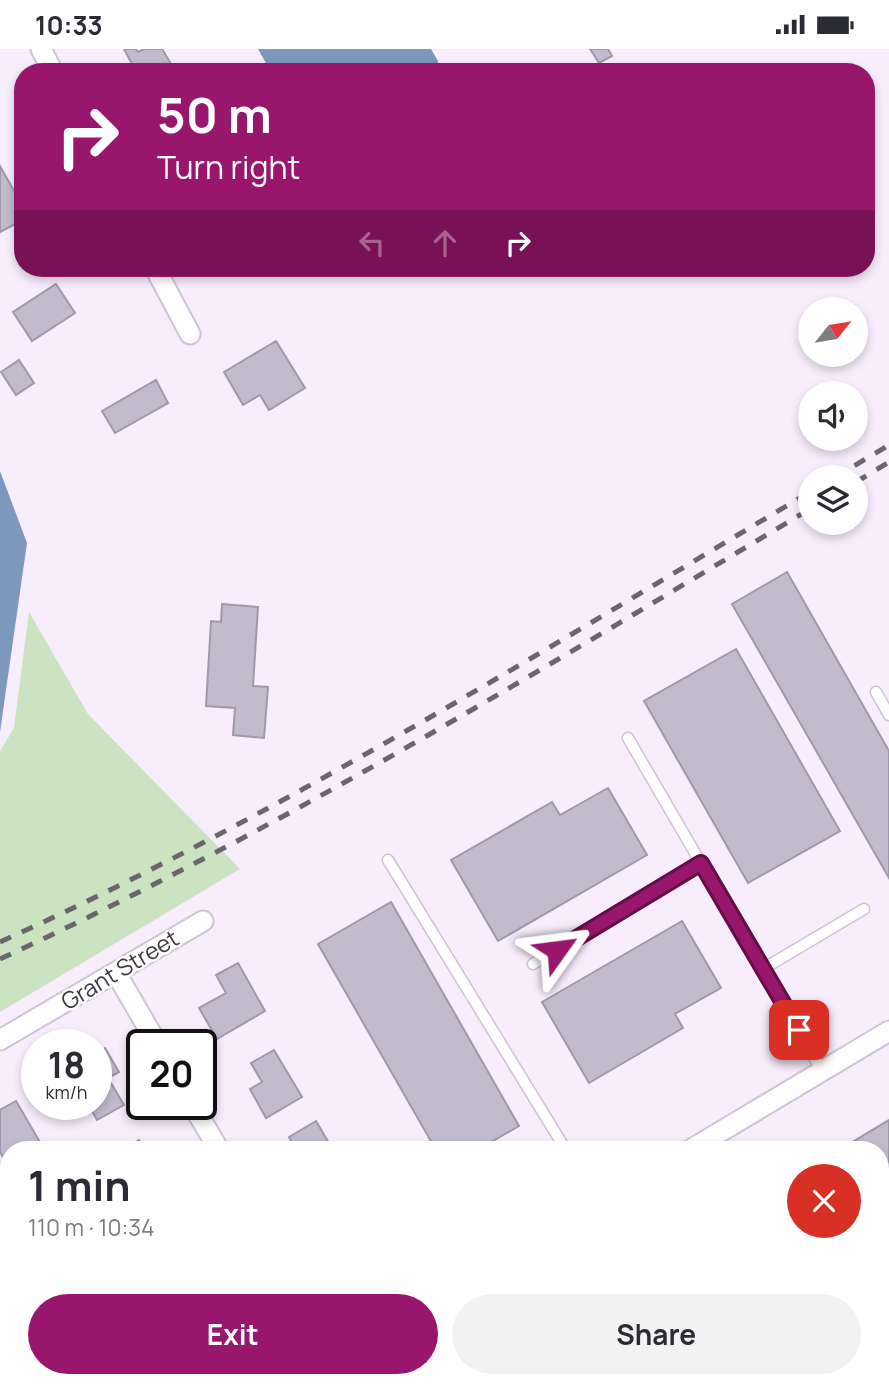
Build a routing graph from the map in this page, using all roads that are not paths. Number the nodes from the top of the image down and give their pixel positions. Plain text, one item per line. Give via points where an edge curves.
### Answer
1 (160, 277) edge
2 (190, 334) dead end
3 (876, 692) dead end
4 (889, 715) edge
5 (628, 738) dead end
6 (388, 860) dead end
7 (701, 863) junction
8 (864, 909) dead end
9 (203, 921) dead end
10 (533, 964) dead end
11 (763, 969) junction
12 (116, 973) junction
13 (149, 1029) edge
14 (889, 1031) edge
15 (0, 1040) edge
16 (822, 1071) junction
17 (201, 1120) edge
18 (214, 1141) edge
19 (560, 1141) edge
20 (718, 1141) edge

1 - 2 street
3 - 4 lane
5 - 7 lane
6 - 19 lane
7 - 10 lane
7 - 11 lane
8 - 11 lane
9 - 12 street, Grant Street
11 - 16 lane
12 - 13 street
12 - 15 street, Grant Street
14 - 16 street
16 - 20 street
17 - 18 street

